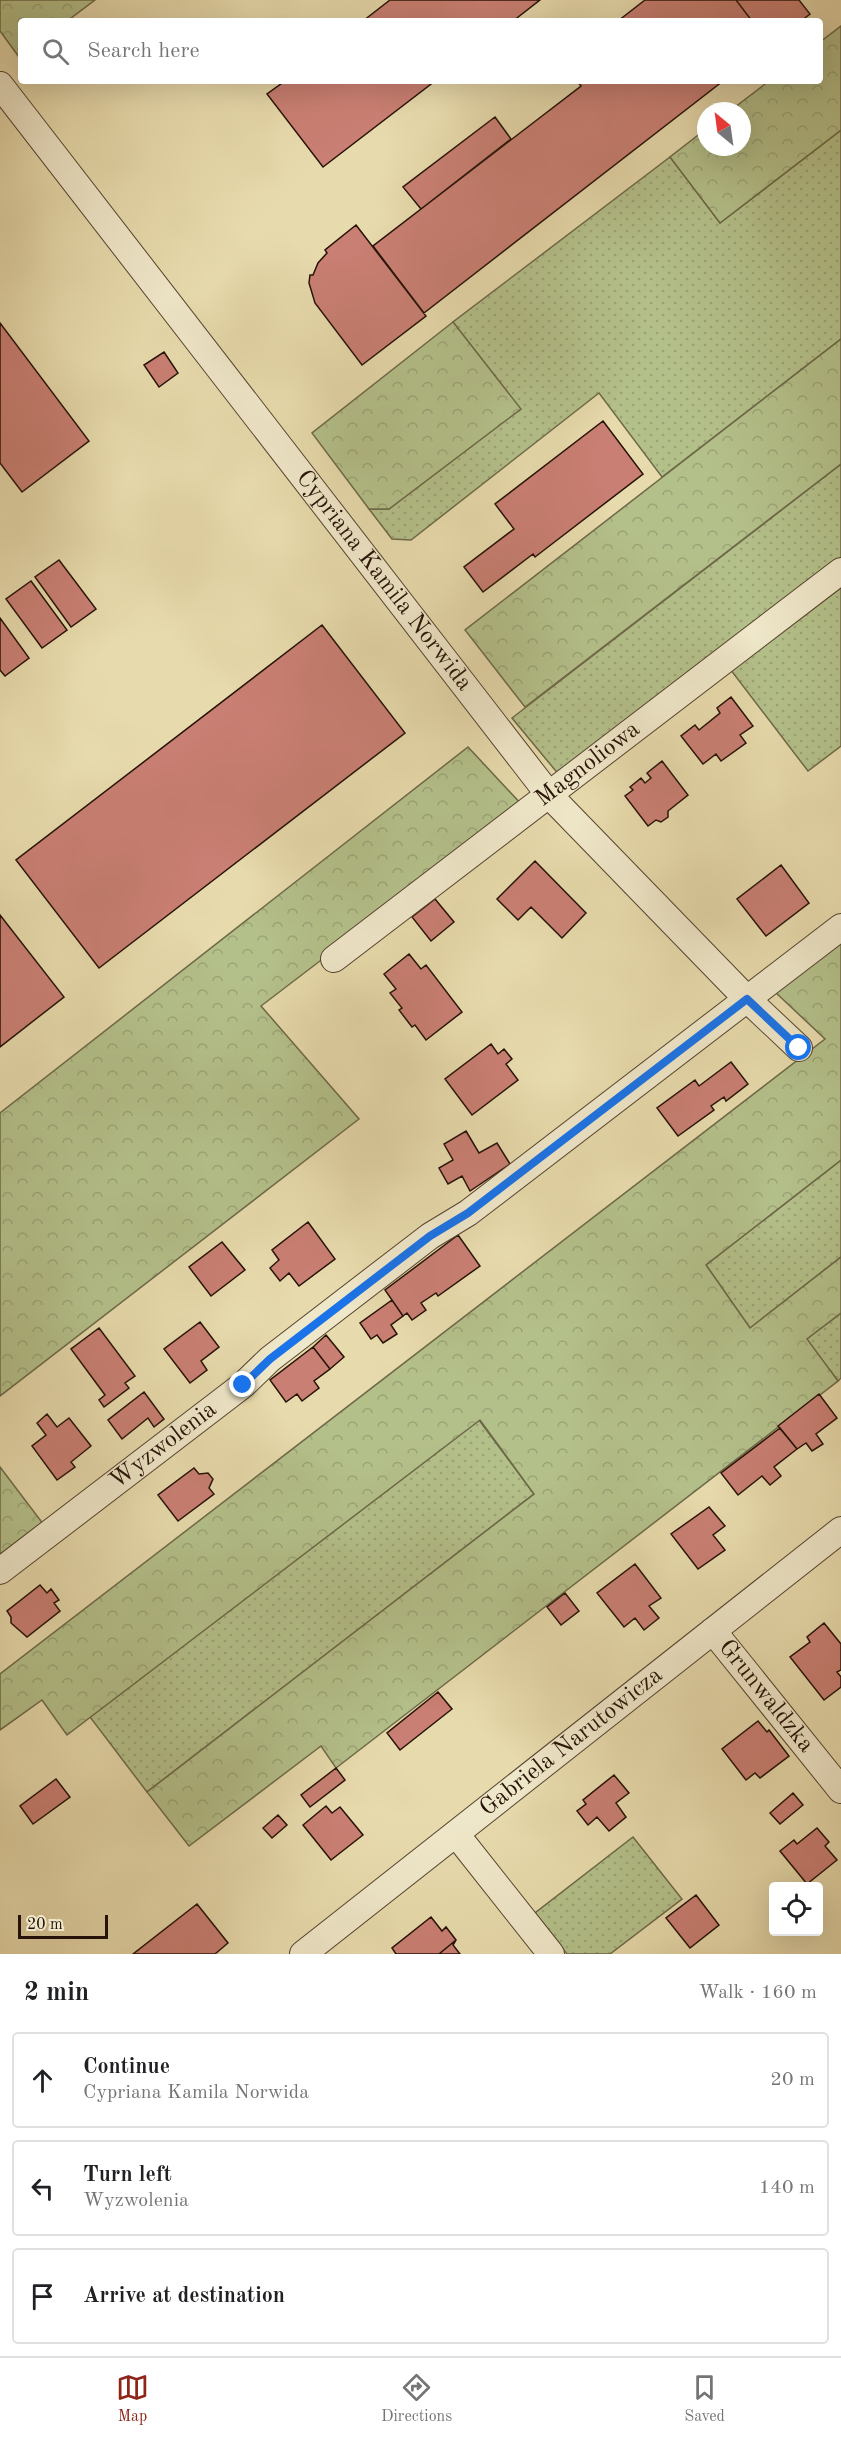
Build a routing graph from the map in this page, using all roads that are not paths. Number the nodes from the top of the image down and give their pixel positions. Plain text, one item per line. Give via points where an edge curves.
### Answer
1 (0, 85) edge
2 (841, 571) edge
3 (550, 796) junction
4 (841, 927) edge
5 (334, 959) dead end
6 (747, 999) junction
7 (799, 1048) dead end
8 (841, 1530) edge
9 (0, 1571) edge
10 (713, 1631) junction
11 (841, 1790) edge
12 (456, 1834) junction
13 (303, 1954) edge
14 (551, 1954) edge

1 - 3 street, Cypriana Kamila Norwida
2 - 3 street, Magnoliowa
3 - 5 street, Magnoliowa
3 - 6 street, Cypriana Kamila Norwida
4 - 6 street, Wyzwolenia
6 - 7 street, Cypriana Kamila Norwida
6 - 9 street, Wyzwolenia via 468,1213 430,1236
8 - 10 street, Gabriela Narutowicza
10 - 11 street, Grunwaldzka
10 - 12 street, Gabriela Narutowicza
12 - 13 street, Gabriela Narutowicza
12 - 14 street

